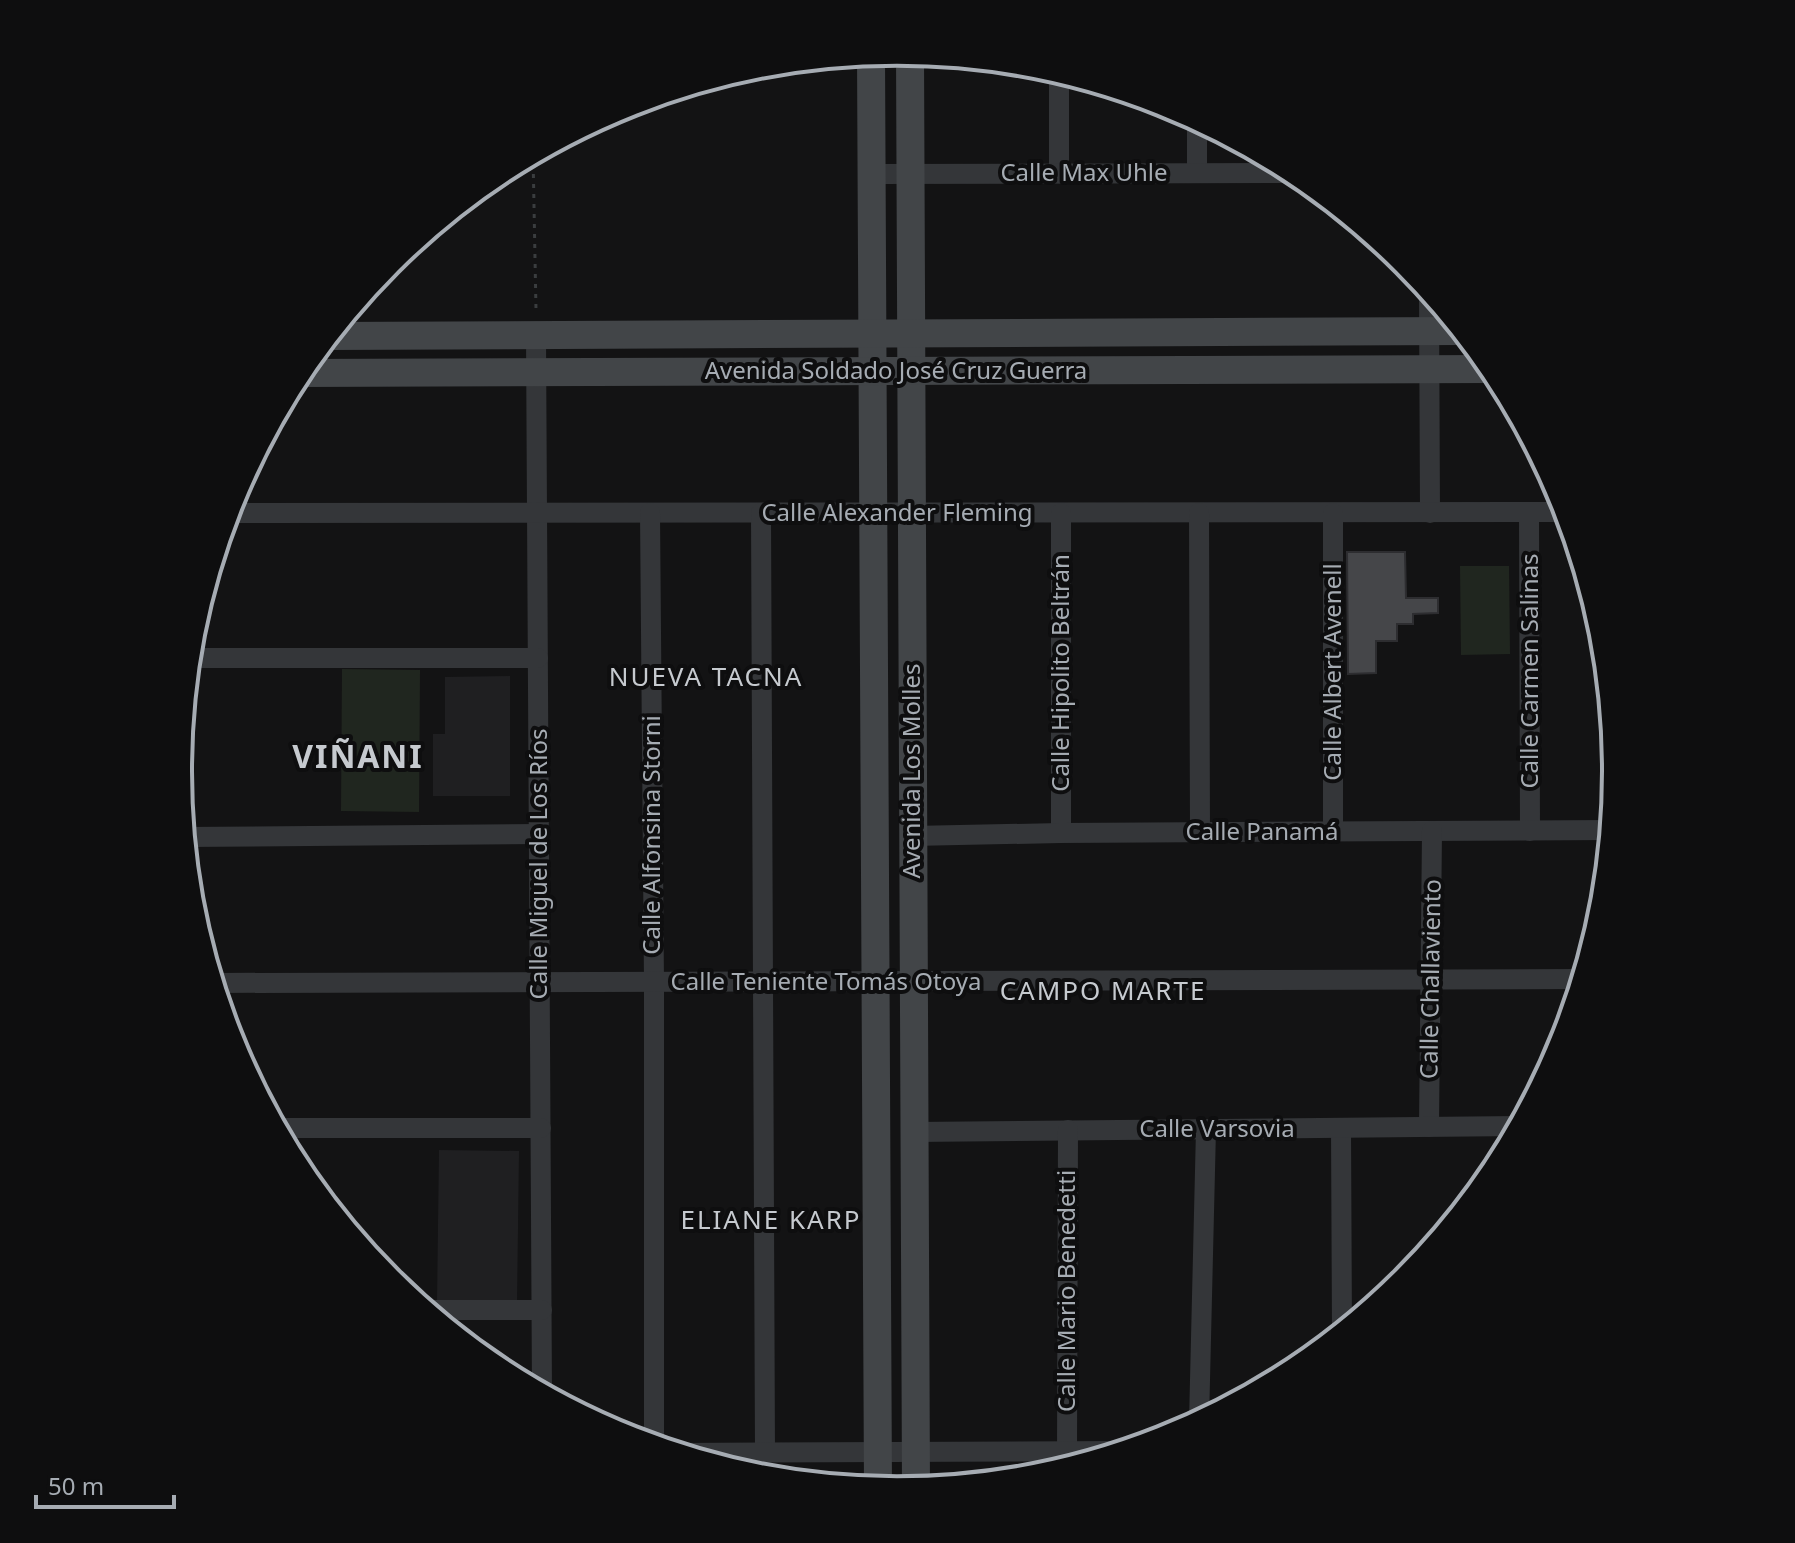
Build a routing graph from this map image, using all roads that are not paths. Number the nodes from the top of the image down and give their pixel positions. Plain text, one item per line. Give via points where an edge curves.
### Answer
1 (871, 67) edge
2 (910, 67) edge
3 (1059, 85) edge
4 (1197, 133) edge
5 (1059, 173) junction
6 (1197, 173) junction
7 (1270, 173) edge
8 (872, 174) junction
9 (911, 174) junction
10 (1429, 307) edge
11 (1448, 331) edge
12 (1429, 332) junction
13 (873, 334) junction
14 (911, 334) junction
15 (536, 335) junction
16 (343, 336) edge
17 (1429, 369) junction
18 (1476, 369) edge
19 (873, 371) junction
20 (910, 371) junction
21 (536, 372) junction
22 (316, 373) edge
23 (1529, 512) junction
24 (1553, 512) edge
25 (242, 513) edge
26 (537, 513) junction
27 (650, 513) junction
28 (761, 513) junction
29 (873, 513) junction
30 (911, 513) junction
31 (1061, 513) junction
32 (1199, 513) junction
33 (1333, 513) junction
34 (1430, 513) junction
35 (202, 658) edge
36 (538, 658) junction
37 (1600, 830) edge
38 (1333, 831) junction
39 (1432, 831) junction
40 (1530, 831) junction
41 (1200, 832) junction
42 (1061, 833) junction
43 (539, 834) junction
44 (912, 836) junction
45 (196, 837) edge
46 (1572, 979) edge
47 (1431, 980) junction
48 (764, 982) junction
49 (876, 982) junction
50 (913, 982) junction
51 (225, 983) edge
52 (540, 983) junction
53 (654, 983) junction
54 (1507, 1126) edge
55 (1429, 1127) junction
56 (289, 1128) edge
57 (541, 1128) junction
58 (1341, 1128) junction
59 (1206, 1129) junction
60 (1068, 1130) junction
61 (914, 1132) junction
62 (442, 1310) edge
63 (542, 1310) junction
64 (1342, 1319) edge
65 (542, 1380) edge
66 (1199, 1409) edge
67 (654, 1433) edge
68 (765, 1452) junction
69 (878, 1452) junction
70 (916, 1452) junction
71 (1067, 1452) junction
72 (1084, 1452) edge
73 (714, 1453) edge
74 (878, 1476) edge
75 (916, 1476) edge

1 - 8 street, Avenida Los Molles
2 - 9 street, Avenida Los Molles
3 - 5 street
4 - 6 street
5 - 6 street, Calle Max Uhle
5 - 9 street, Calle Max Uhle
6 - 7 street, Calle Max Uhle
8 - 9 street, Calle Max Uhle
8 - 13 street, Avenida Los Molles
9 - 14 street, Avenida Los Molles
10 - 12 street
11 - 12 street, Avenida Soldado José Cruz Guerra
12 - 14 street, Avenida Soldado José Cruz Guerra
12 - 17 street
13 - 14 street, Avenida Soldado José Cruz Guerra
13 - 15 street, Avenida Soldado José Cruz Guerra
13 - 19 street, Avenida Los Molles
14 - 20 street, Avenida Los Molles
15 - 16 street, Avenida Soldado José Cruz Guerra
15 - 21 street, Calle Miguel de Los Ríos
17 - 18 street, Avenida Soldado José Cruz Guerra
17 - 20 street, Avenida Soldado José Cruz Guerra
17 - 34 street
19 - 20 street, Avenida Soldado José Cruz Guerra
19 - 21 street, Avenida Soldado José Cruz Guerra
19 - 29 street, Avenida Los Molles
20 - 30 street, Avenida Los Molles
21 - 22 street, Avenida Soldado José Cruz Guerra
21 - 26 street, Calle Miguel de Los Ríos
23 - 24 street, Calle Alexander Fleming
23 - 34 street, Calle Alexander Fleming
23 - 40 street, Calle Carmen Salinas
25 - 26 street, Calle Alexander Fleming
26 - 27 street, Calle Alexander Fleming
26 - 36 street, Calle Miguel de Los Ríos
27 - 28 street, Calle Alexander Fleming
27 - 53 street, Calle Alfonsina Storni
28 - 29 street, Calle Alexander Fleming
28 - 48 street
29 - 30 street, Calle Alexander Fleming
29 - 49 street, Avenida Los Molles
30 - 31 street, Calle Alexander Fleming
30 - 44 street, Avenida Los Molles
31 - 32 street, Calle Alexander Fleming
31 - 42 street, Calle Hipolito Beltrán
32 - 33 street, Calle Alexander Fleming
32 - 41 street
33 - 34 street, Calle Alexander Fleming
33 - 38 street, Calle Albert Avenell
35 - 36 street
36 - 43 street, Calle Miguel de Los Ríos
37 - 40 street, Calle Panamá
38 - 39 street, Calle Panamá
38 - 41 street, Calle Panamá
39 - 40 street, Calle Panamá
39 - 47 street, Calle Challaviento
41 - 42 street, Calle Panamá
42 - 44 street, Calle Panamá
43 - 45 street
43 - 52 street, Calle Miguel de Los Ríos
44 - 50 street, Avenida Los Molles
46 - 47 street, Calle Teniente Tomás Otoya
47 - 50 street, Calle Teniente Tomás Otoya
47 - 55 street, Calle Challaviento
48 - 49 street, Calle Teniente Tomás Otoya
48 - 53 street, Calle Teniente Tomás Otoya
48 - 68 street
49 - 50 street, Calle Teniente Tomás Otoya
49 - 69 street, Avenida Los Molles
50 - 61 street, Avenida Los Molles
51 - 52 street, Calle Teniente Tomás Otoya
52 - 53 street, Calle Teniente Tomás Otoya
52 - 57 street, Calle Miguel de Los Ríos
53 - 67 street, Calle Alfonsina Storni
54 - 55 street, Calle Varsovia
55 - 58 street, Calle Varsovia
56 - 57 street
57 - 63 street, Calle Miguel de Los Ríos
58 - 59 street, Calle Varsovia
58 - 64 street
59 - 60 street, Calle Varsovia
59 - 66 street
60 - 61 street, Calle Varsovia
60 - 71 street, Calle Mario Benedetti
61 - 70 street, Avenida Los Molles
62 - 63 street
63 - 65 street, Calle Miguel de Los Ríos
68 - 69 street
68 - 73 street
69 - 70 street
69 - 74 street, Avenida Los Molles
70 - 71 street
70 - 75 street, Avenida Los Molles
71 - 72 street

